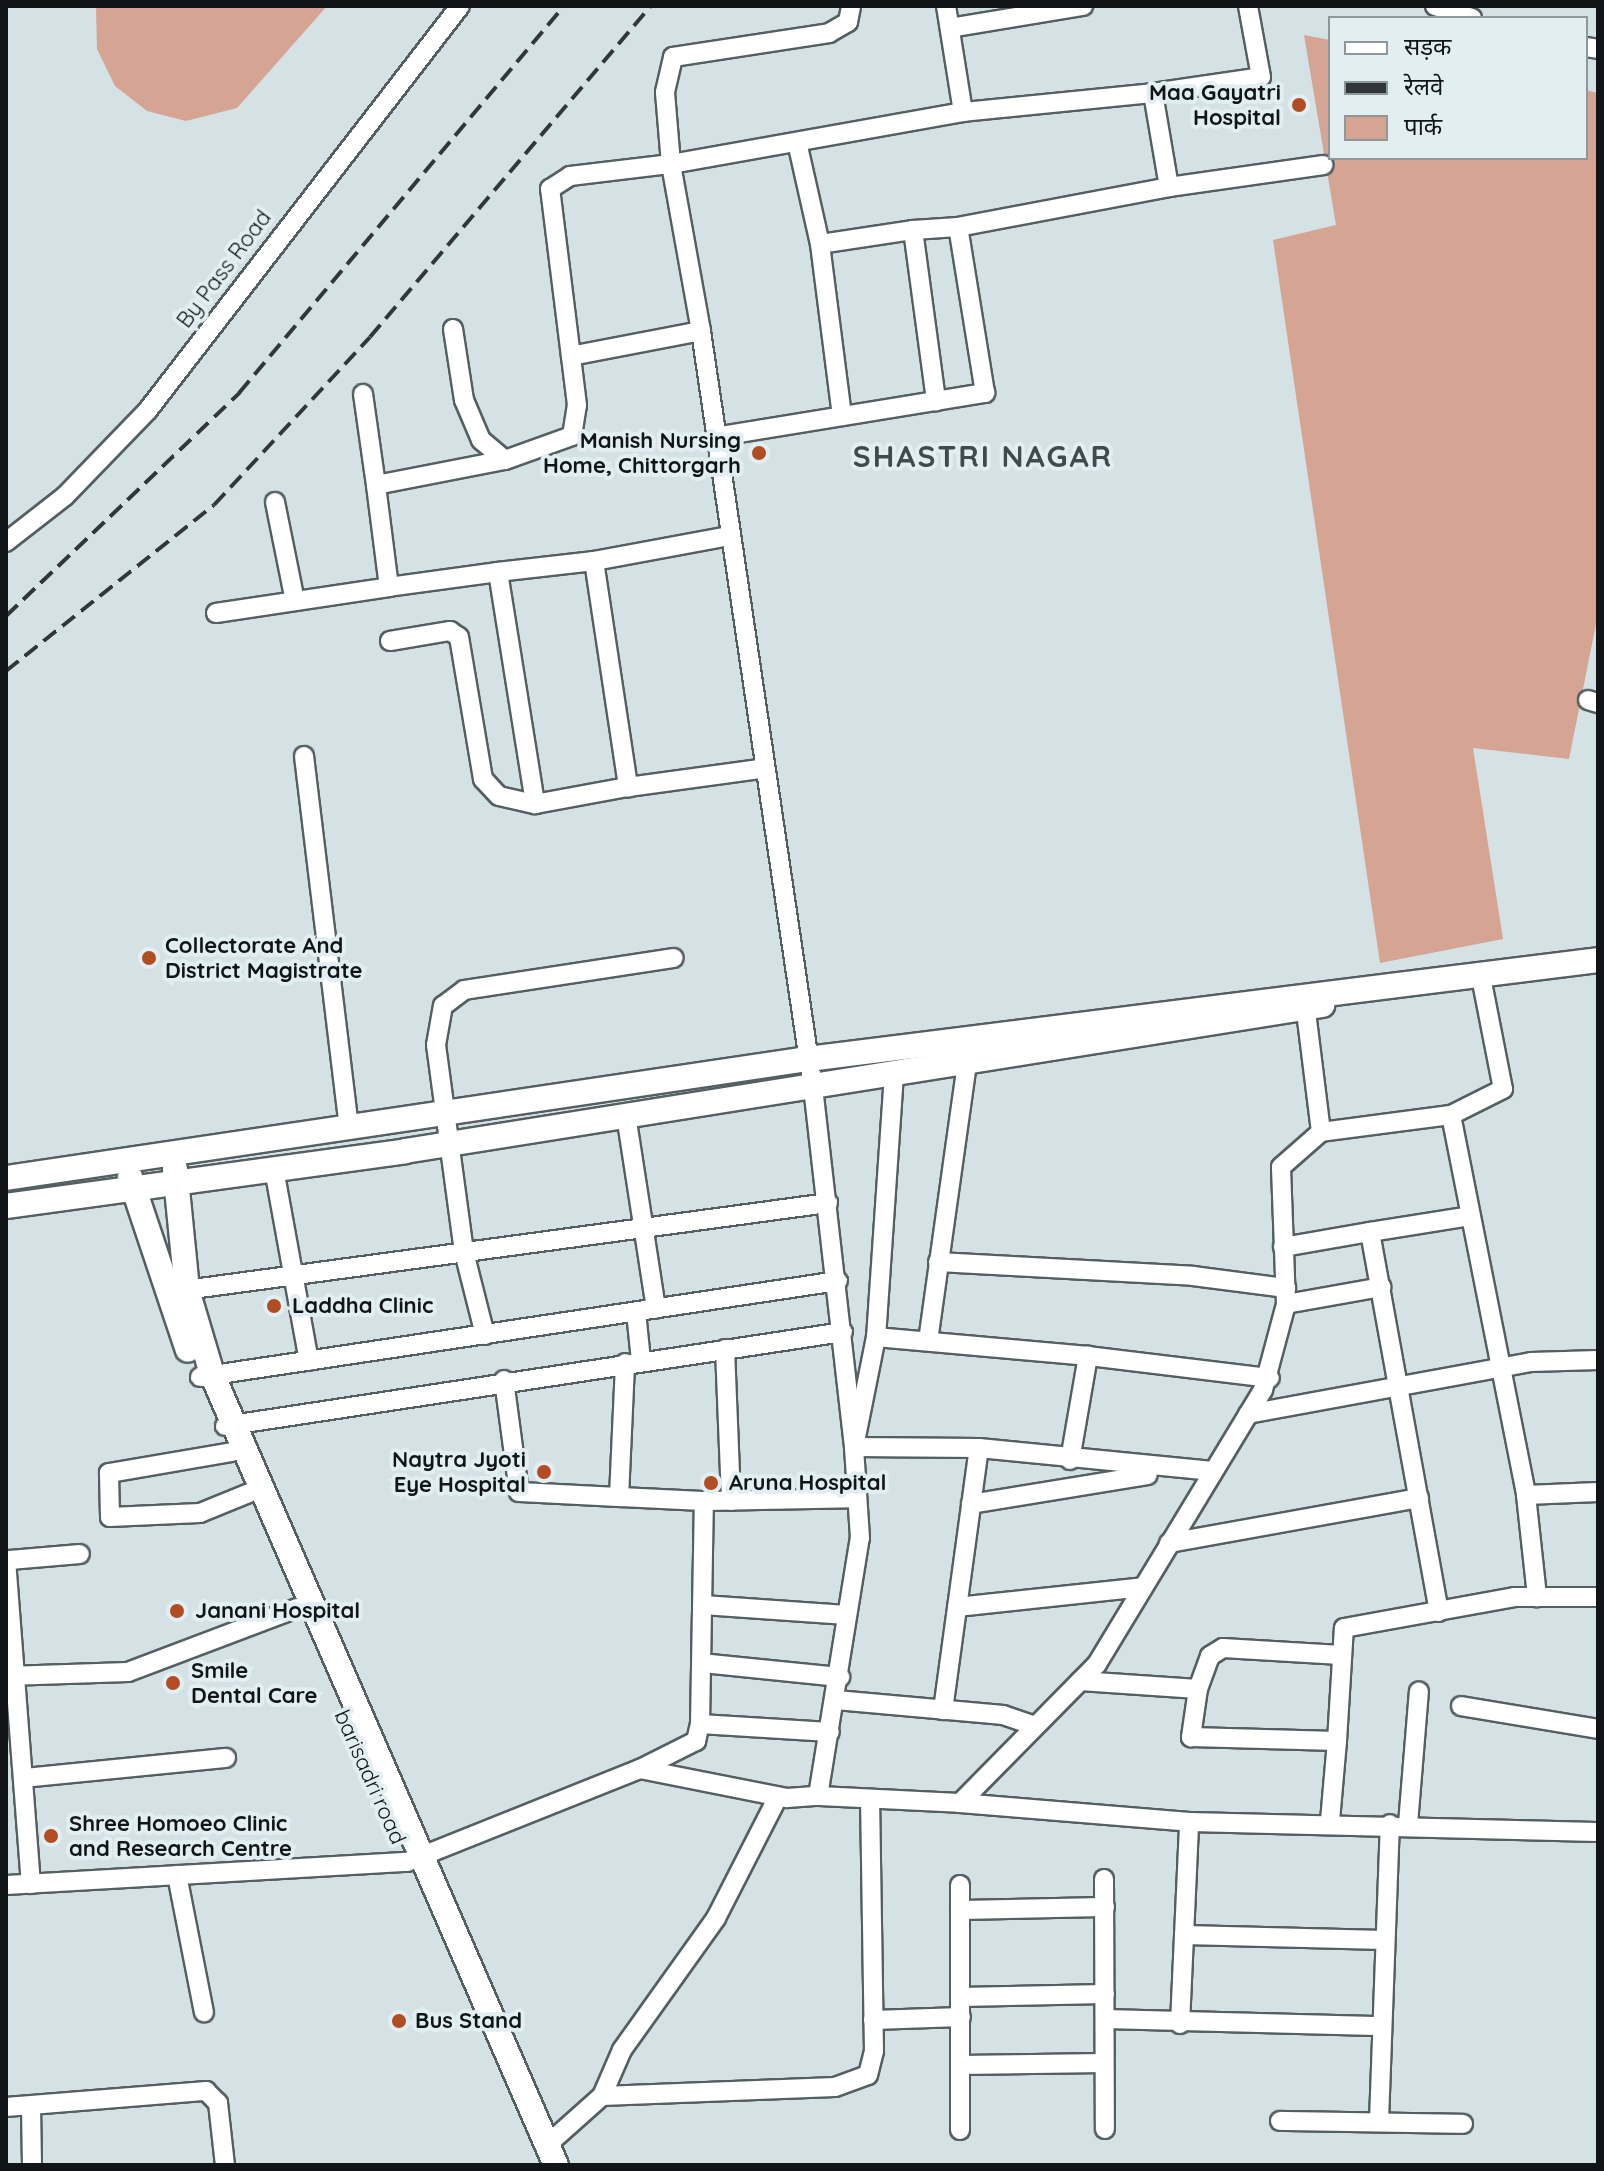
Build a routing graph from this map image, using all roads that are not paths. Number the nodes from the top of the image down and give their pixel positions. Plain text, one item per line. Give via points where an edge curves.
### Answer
1 (460, 6) edge
2 (851, 6) edge
3 (946, 6) edge
4 (1083, 6) edge
5 (1248, 6) edge
6 (1435, 6) edge
7 (1466, 16) edge
8 (950, 28) junction
9 (1153, 93) junction
10 (963, 112) junction
11 (797, 142) junction
12 (671, 164) junction
13 (1323, 165) dead end
14 (1169, 187) junction
15 (958, 227) junction
16 (913, 230) junction
17 (820, 244) junction
18 (453, 329) dead end
19 (701, 331) junction
20 (571, 356) junction
21 (363, 394) dead end
22 (936, 401) junction
23 (842, 416) junction
24 (715, 437) junction
25 (505, 460) junction
26 (376, 485) junction
27 (275, 502) dead end
28 (729, 536) junction
29 (6, 542) edge
30 (594, 561) junction
31 (498, 572) junction
32 (389, 587) junction
33 (295, 601) junction
34 (216, 613) dead end
35 (390, 641) dead end
36 (304, 756) dead end
37 (760, 769) junction
38 (628, 787) junction
39 (535, 804) junction
40 (674, 958) dead end
41 (1598, 960) edge
42 (1481, 977) junction
43 (1305, 1001) junction
44 (808, 1059) junction
45 (967, 1062) junction
46 (894, 1074) junction
47 (813, 1088) junction
48 (626, 1115) junction
49 (1451, 1115) junction
50 (447, 1116) junction
51 (349, 1129) junction
52 (1321, 1132) junction
53 (450, 1143) junction
54 (173, 1154) junction
55 (126, 1161) junction
56 (274, 1169) junction
57 (6, 1178) edge
58 (177, 1184) junction
59 (134, 1191) junction
60 (828, 1203) junction
61 (6, 1206) edge
62 (1470, 1216) junction
63 (643, 1229) junction
64 (1370, 1232) junction
65 (1283, 1247) junction
66 (464, 1252) junction
67 (938, 1262) junction
68 (293, 1276) junction
69 (838, 1281) junction
70 (1381, 1287) junction
71 (177, 1291) junction
72 (1286, 1296) junction
73 (656, 1309) junction
74 (636, 1312) junction
75 (843, 1332) junction
76 (485, 1335) junction
77 (876, 1337) junction
78 (928, 1341) junction
79 (725, 1349) junction
80 (1088, 1356) junction
81 (1598, 1360) edge
82 (309, 1361) junction
83 (633, 1362) junction
84 (1500, 1367) junction
85 (206, 1375) junction
86 (1270, 1378) junction
87 (504, 1380) junction
88 (1400, 1386) junction
89 (1248, 1414) junction
90 (228, 1426) junction
91 (854, 1447) junction
92 (979, 1448) junction
93 (232, 1452) junction
94 (1070, 1460) junction
95 (1171, 1471) junction
96 (1213, 1471) junction
97 (1598, 1492) edge
98 (249, 1493) junction
99 (1526, 1495) junction
100 (619, 1497) junction
101 (857, 1498) junction
102 (1419, 1498) junction
103 (704, 1501) junction
104 (731, 1501) junction
105 (971, 1504) junction
106 (1169, 1543) junction
107 (80, 1554) dead end
108 (8, 1560) edge
109 (1143, 1587) junction
110 (1537, 1597) junction
111 (1598, 1597) edge
112 (703, 1605) junction
113 (957, 1607) junction
114 (1439, 1612) junction
115 (847, 1615) junction
116 (304, 1616) junction
117 (1341, 1655) junction
118 (702, 1663) junction
119 (12, 1676) edge
120 (840, 1677) junction
121 (1080, 1681) junction
122 (1198, 1689) junction
123 (1419, 1691) dead end
124 (836, 1700) junction
125 (1461, 1706) dead end
126 (943, 1710) junction
127 (700, 1724) junction
128 (1035, 1726) junction
129 (1598, 1729) edge
130 (830, 1732) junction
131 (1337, 1741) junction
132 (226, 1758) dead end
133 (640, 1769) junction
134 (24, 1778) junction
135 (818, 1796) junction
136 (778, 1797) junction
137 (870, 1801) junction
138 (960, 1803) junction
139 (1330, 1821) junction
140 (1189, 1822) junction
141 (1399, 1824) junction
142 (1598, 1832) edge
143 (412, 1860) junction
144 (177, 1875) junction
145 (1104, 1879) dead end
146 (31, 1884) junction
147 (6, 1885) edge
148 (960, 1885) dead end
149 (1105, 1907) junction
150 (960, 1910) junction
151 (1184, 1935) junction
152 (1385, 1940) junction
153 (1105, 1994) junction
154 (961, 1997) junction
155 (204, 2012) dead end
156 (961, 2017) junction
157 (1105, 2019) junction
158 (873, 2020) junction
159 (1180, 2024) junction
160 (1381, 2026) junction
161 (1104, 2063) junction
162 (961, 2065) junction
163 (602, 2096) junction
164 (6, 2107) edge
165 (31, 2107) junction
166 (1280, 2121) dead end
167 (1379, 2121) junction
168 (1463, 2124) dead end
169 (1105, 2129) dead end
170 (960, 2130) dead end
171 (547, 2158) edge
172 (32, 2165) edge
173 (225, 2165) edge

1 - 29 street, By Pass Road via 148,410 65,496
2 - 12 street via 848,22 829,33 673,57 665,92
3 - 8 street
4 - 8 street
5 - 9 street via 1261,77
6 - 7 street
8 - 10 street
9 - 10 street
9 - 14 street
10 - 11 street
11 - 12 street
11 - 17 street
12 - 19 street
12 - 20 street via 570,176 550,189
13 - 14 street
14 - 15 street
15 - 16 street
15 - 22 street via 985,393
16 - 17 street
16 - 22 street
17 - 23 street
18 - 25 street via 464,400 481,440
19 - 20 street
19 - 24 street
20 - 25 street via 577,405 572,436
21 - 26 street
22 - 23 street
23 - 24 street
24 - 28 street
25 - 26 street
26 - 32 street
27 - 33 street
28 - 30 street
28 - 37 street
30 - 31 street
30 - 38 street
31 - 32 street
31 - 39 street
32 - 33 street
33 - 34 street
35 - 39 street via 450,631 459,637 483,779 499,796
36 - 51 street
37 - 38 street
37 - 44 street
38 - 39 street
40 - 50 street via 451,996 438,1016 436,1045
41 - 42 main road
42 - 43 main road
42 - 49 street via 1503,1089
43 - 44 main road
43 - 45 main road
43 - 52 street
44 - 47 street
44 - 50 main road
45 - 46 main road
45 - 67 street
46 - 47 main road
46 - 77 street
47 - 48 main road
47 - 60 street
48 - 53 main road
48 - 63 street
49 - 52 street
49 - 62 street
50 - 51 main road
50 - 53 street
51 - 54 main road
52 - 65 street via 1281,1167
53 - 56 main road
53 - 66 street
54 - 55 main road
54 - 58 main road
55 - 57 main road
55 - 59 main road, barisadri road
56 - 58 main road
56 - 68 street
58 - 59 main road
58 - 71 main road
59 - 61 main road
59 - 71 main road, barisadri road
60 - 63 street
60 - 69 street
62 - 64 street
62 - 84 street
63 - 66 street
63 - 73 street
64 - 65 street
64 - 70 street
65 - 72 street
66 - 68 street
66 - 76 street
67 - 72 street via 1193,1276
67 - 78 street
68 - 71 street
68 - 82 street
69 - 73 street
69 - 75 street
70 - 72 street
70 - 88 street
71 - 85 main road, barisadri road
71 - 85 main road, barisadri road via 195,1324
72 - 86 street
73 - 74 street
74 - 76 street
74 - 83 street
75 - 79 street
75 - 91 street
76 - 82 street
77 - 78 street
77 - 91 street
78 - 80 street
79 - 83 street
79 - 104 street
80 - 86 street
80 - 94 street
81 - 84 street
82 - 85 street
83 - 87 street
83 - 100 street
84 - 88 street
84 - 99 street
85 - 90 main road, barisadri road
86 - 89 street
87 - 90 street
87 - 100 street via 519,1492
88 - 89 street
88 - 102 street
89 - 96 street
90 - 93 main road, barisadri road
90 - 116 main road, barisadri road
91 - 92 street
91 - 101 street
92 - 94 street
92 - 105 street
93 - 98 main road, barisadri road
93 - 98 street via 109,1473 110,1517 200,1513
94 - 95 street
95 - 96 street
95 - 105 street
96 - 106 street
97 - 99 street
98 - 116 main road, barisadri road
99 - 110 street
100 - 103 street
101 - 104 street
101 - 115 street via 860,1538
102 - 106 street
102 - 114 street
103 - 104 street
103 - 112 street
105 - 113 street
106 - 109 street
107 - 108 street
108 - 119 street
109 - 113 street
109 - 121 street
110 - 111 street
110 - 114 street
112 - 115 street
112 - 118 street
113 - 126 street
114 - 117 street via 1346,1627
115 - 120 street
116 - 119 street via 128,1672
116 - 143 main road, barisadri road
117 - 122 street via 1223,1648 1210,1656
117 - 131 street
118 - 120 street
118 - 127 street
119 - 134 street
120 - 124 street
121 - 122 street
121 - 128 street
122 - 131 street via 1191,1737
123 - 141 street
124 - 126 street
124 - 130 street
125 - 129 street
126 - 128 street
127 - 130 street
127 - 133 street via 696,1741
128 - 138 street
130 - 135 street
131 - 139 street
132 - 134 street
133 - 136 street
133 - 143 street
134 - 146 street
135 - 136 street
135 - 137 street
136 - 163 street via 716,1918 622,2050
137 - 138 street
137 - 158 street
138 - 140 street
139 - 140 street
139 - 141 street
140 - 151 street
141 - 142 street
141 - 152 street
143 - 144 street
143 - 171 main road, barisadri road
144 - 146 street
144 - 155 street
145 - 149 street
146 - 147 street
148 - 150 street
149 - 150 street
149 - 153 street
150 - 154 street
151 - 152 street
151 - 159 street
152 - 160 street
153 - 154 street
153 - 157 street
154 - 156 street
156 - 158 street
156 - 162 street
157 - 159 street
157 - 161 street
158 - 163 street via 872,2066 848,2086
159 - 160 street
160 - 167 street
161 - 162 street
161 - 169 street
162 - 170 street
163 - 171 street
164 - 165 street
165 - 172 street
165 - 173 street via 206,2091 218,2103
166 - 167 street
167 - 168 street

